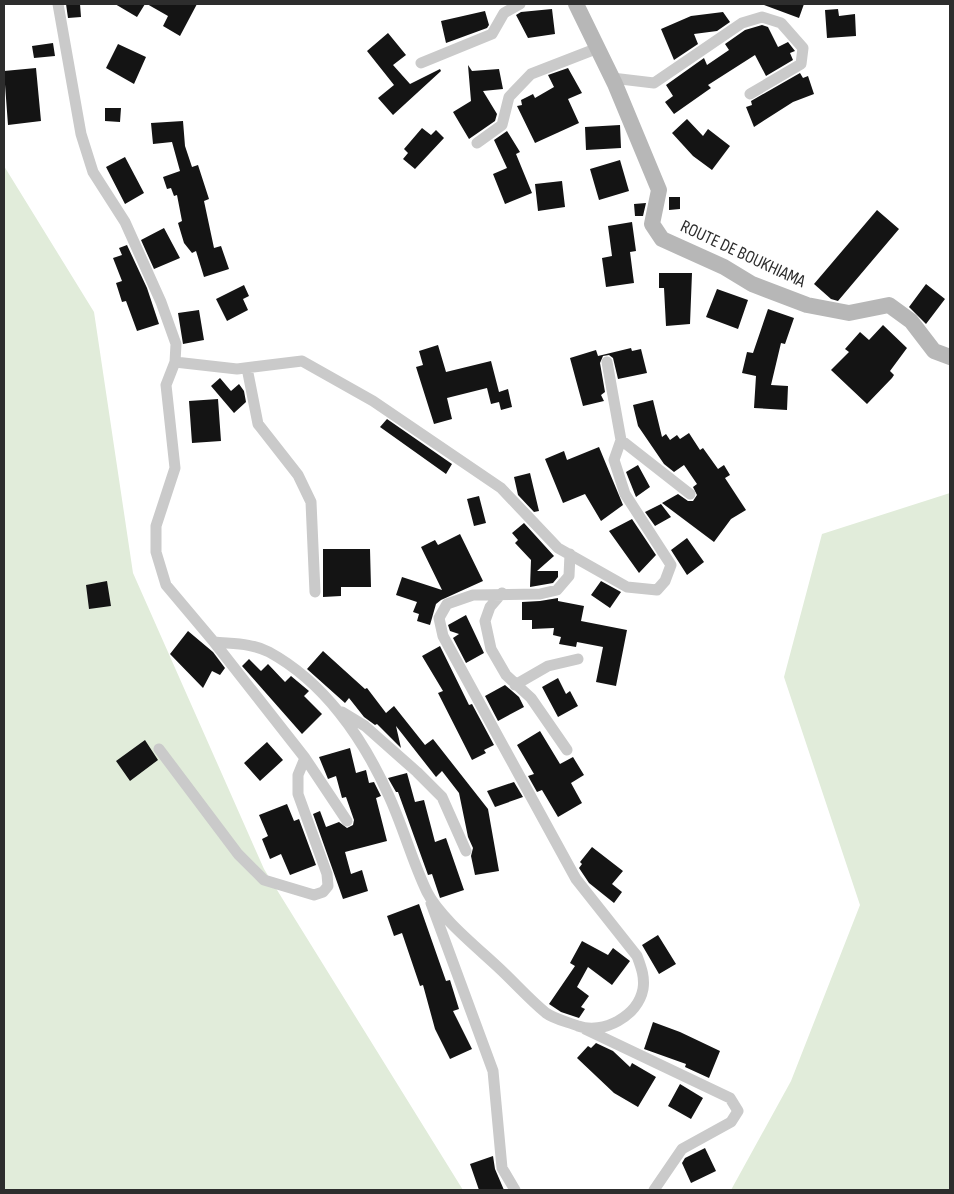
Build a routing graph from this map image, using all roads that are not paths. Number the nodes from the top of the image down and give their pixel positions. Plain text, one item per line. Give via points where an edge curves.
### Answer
1 (58, 4) edge
2 (520, 4) edge
3 (576, 4) edge
4 (598, 48) junction
5 (421, 63) dead end
6 (612, 78) junction
7 (750, 94) dead end
8 (477, 143) dead end
9 (950, 357) edge
10 (174, 362) junction
11 (607, 362) dead end
12 (247, 368) junction
13 (620, 440) junction
14 (690, 494) dead end
15 (570, 554) junction
16 (315, 592) dead end
17 (502, 593) junction
18 (214, 642) junction
19 (578, 659) dead end
20 (515, 685) junction
21 (339, 711) junction
22 (159, 749) dead end
23 (567, 750) dead end
24 (305, 758) junction
25 (347, 821) dead end
26 (466, 851) dead end
27 (428, 894) junction
28 (582, 1027) junction
29 (513, 1189) edge
30 (654, 1190) edge

1 - 10 street via 82,134 94,172 125,222 161,302 176,344
2 - 5 street via 504,13 492,34
3 - 4 street, ROUTE DE BOUKHIAMA
4 - 6 street, ROUTE DE BOUKHIAMA
4 - 8 street via 531,74 509,97 502,125
6 - 7 street via 654,83 742,23 762,18 781,23 803,48 801,64
6 - 9 street, ROUTE DE BOUKHIAMA via 659,190 652,224 662,239 724,267 752,284 807,305 849,313 889,305 911,321 934,351
10 - 12 street
10 - 18 street via 166,385 174,468 156,526 156,552 166,586
11 - 13 street
12 - 15 street via 302,361 373,401 501,488 558,548
12 - 16 street via 258,424 298,474 310,502
13 - 14 street
13 - 15 street via 614,460 624,494 670,565 665,581 657,590 627,587
15 - 17 street via 569,576 557,590 540,594
17 - 20 street via 490,607 485,621 491,649
17 - 28 street via 473,595 447,604 439,618 443,636 576,879 637,956 642,969 642,990 630,1011 608,1026
18 - 21 street via 246,644 268,652 303,677
18 - 24 street
19 - 20 street via 548,666
20 - 23 street via 530,698
21 - 26 street via 365,726 442,797
21 - 27 street via 368,754 388,794
22 - 24 street via 238,854 264,880 314,895 328,886 327,874 298,794 298,775
24 - 25 street
27 - 28 street via 453,924 548,1015
27 - 29 street via 493,1071 502,1168
28 - 30 street via 730,1098 736,1104 736,1117 682,1149

